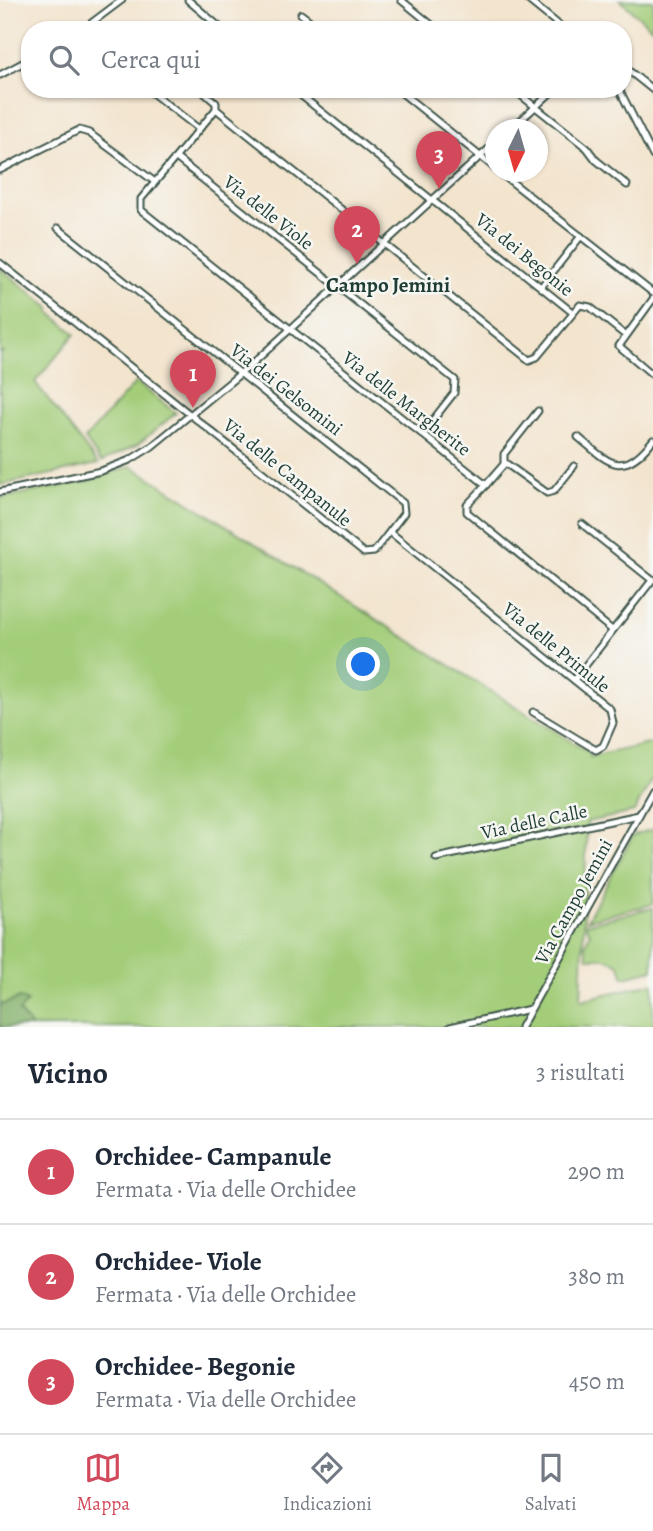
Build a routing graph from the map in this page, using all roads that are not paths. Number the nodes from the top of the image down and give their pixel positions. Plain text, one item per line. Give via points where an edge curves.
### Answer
1 (122, 0) edge
2 (188, 0) edge
3 (401, 0) edge
4 (528, 0) edge
5 (301, 14) dead end
6 (94, 21) edge
7 (212, 21) edge
8 (310, 21) edge
9 (427, 21) edge
10 (554, 21) edge
11 (21, 64) edge
12 (632, 73) edge
13 (0, 75) edge
14 (653, 90) edge
15 (159, 98) edge
16 (210, 98) edge
17 (304, 98) edge
18 (408, 98) edge
19 (524, 98) edge
20 (545, 98) edge
21 (624, 98) edge
22 (535, 107) junction
23 (216, 109) junction
24 (522, 119) edge
25 (200, 129) junction
26 (485, 151) edge
27 (480, 156) junction
28 (653, 156) edge
29 (176, 158) junction
30 (485, 160) edge
31 (0, 170) edge
32 (155, 182) junction
33 (512, 182) edge
34 (627, 185) dead end
35 (433, 200) junction
36 (58, 228) dead end
37 (581, 236) junction
38 (385, 244) junction
39 (0, 263) edge
40 (338, 287) junction
41 (541, 287) junction
42 (653, 293) edge
43 (653, 299) edge
44 (572, 312) junction
45 (290, 330) junction
46 (625, 335) junction
47 (241, 373) junction
48 (653, 375) edge
49 (538, 411) dead end
50 (191, 415) junction
51 (422, 434) junction
52 (578, 437) dead end
53 (653, 440) edge
54 (505, 463) junction
55 (574, 466) dead end
56 (486, 485) junction
57 (0, 492) edge
58 (582, 524) dead end
59 (390, 532) junction
60 (652, 579) edge
61 (612, 630) junction
62 (574, 680) junction
63 (533, 712) dead end
64 (653, 790) edge
65 (639, 815) junction
66 (436, 858) dead end
67 (530, 1009) junction
68 (450, 1027) edge
69 (521, 1027) edge

1 - 6 street
2 - 7 street
3 - 9 street
4 - 10 street
5 - 8 street
11 - 13 street
12 - 14 street
15 - 25 street
16 - 23 street
17 - 35 street, Via dei Begonie
18 - 27 street
19 - 22 street
20 - 22 street
21 - 28 street
22 - 24 street
22 - 34 street
23 - 25 street
23 - 38 street
25 - 29 street
26 - 27 street
27 - 30 street
27 - 35 street
29 - 32 street
29 - 40 street, Via delle Viole
31 - 32 street via 79,130
32 - 45 street, Via delle Margherite via 139,203 145,214
33 - 37 street
35 - 38 street
35 - 41 street, Via dei Begonie
36 - 47 street, Via dei Gelsomini
37 - 41 street
37 - 42 street
38 - 40 street
38 - 44 street via 531,360
39 - 50 street, Via delle Campanule
40 - 45 street
40 - 51 street, Via delle Viole via 456,383 454,393
41 - 44 street, Via dei Begonie
43 - 46 street
44 - 46 street via 579,305 588,305
45 - 47 street
45 - 51 street, Via delle Margherite
46 - 48 street via 620,348
47 - 50 street
47 - 59 street, Via dei Gelsomini via 404,504 404,513
49 - 54 street via 504,454
50 - 57 street via 120,465
50 - 59 street, Via delle Campanule via 365,554 373,552
51 - 56 street, Via delle Margherite
52 - 53 street via 608,462 620,465 639,457
54 - 55 street via 547,493 554,491
54 - 56 street
56 - 61 street via 467,505 467,512
58 - 60 street
59 - 62 street, Via delle Primule
60 - 61 street
61 - 62 street
62 - 63 street, Via delle Primule via 613,714 600,749
64 - 65 street, Via Campo Jemini
65 - 66 street, Via delle Calle
65 - 67 street, Via Campo Jemini
67 - 68 street
67 - 69 street, Via Campo Jemini

